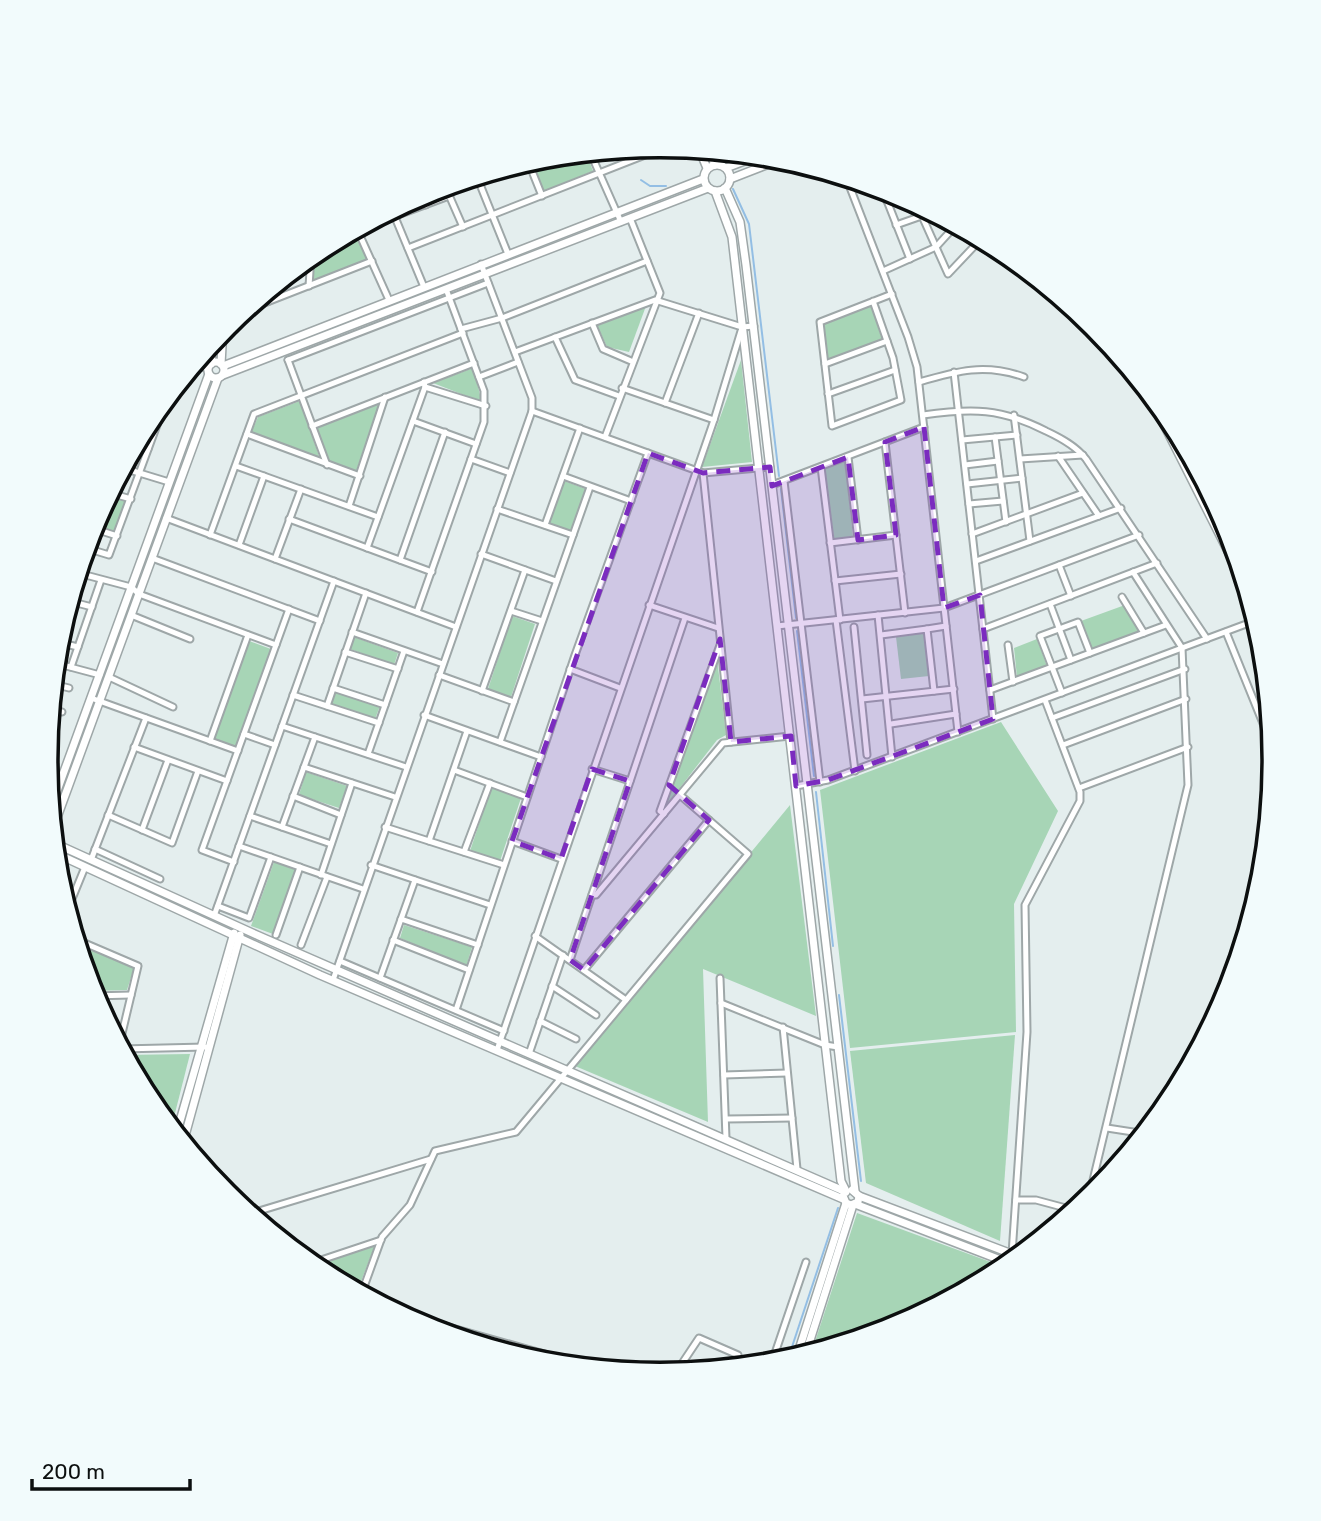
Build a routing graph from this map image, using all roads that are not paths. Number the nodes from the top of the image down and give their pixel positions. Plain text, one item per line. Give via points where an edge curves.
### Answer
1 (637, 159) edge
2 (711, 160) edge
3 (715, 160) edge
4 (718, 161) edge
5 (594, 162) edge
6 (734, 162) edge
7 (718, 167) junction
8 (762, 167) edge
9 (532, 171) edge
10 (599, 173) junction
11 (703, 179) junction
12 (730, 179) junction
13 (481, 186) edge
14 (725, 188) junction
15 (851, 189) edge
16 (712, 190) junction
17 (449, 196) edge
18 (542, 196) junction
19 (888, 203) edge
20 (616, 212) junction
21 (493, 215) junction
22 (920, 217) edge
23 (630, 218) junction
24 (923, 218) edge
25 (396, 219) edge
26 (621, 222) junction
27 (896, 225) junction
28 (463, 227) junction
29 (950, 232) edge
30 (361, 238) edge
31 (974, 246) edge
32 (936, 247) junction
33 (408, 248) junction
34 (508, 254) junction
35 (910, 259) junction
36 (372, 261) junction
37 (647, 261) junction
38 (481, 264) junction
39 (310, 270) edge
40 (883, 271) junction
41 (485, 274) junction
42 (488, 283) junction
43 (309, 286) junction
44 (424, 287) junction
45 (446, 289) junction
46 (892, 294) junction
47 (449, 298) junction
48 (272, 300) edge
49 (388, 300) junction
50 (655, 300) junction
51 (873, 301) junction
52 (699, 313) junction
53 (502, 318) junction
54 (592, 323) junction
55 (754, 326) junction
56 (742, 327) junction
57 (462, 331) junction
58 (555, 337) junction
59 (887, 341) junction
60 (222, 347) edge
61 (285, 351) junction
62 (515, 352) junction
63 (211, 359) edge
64 (288, 360) junction
65 (631, 361) junction
66 (519, 362) junction
67 (474, 363) junction
68 (825, 364) junction
69 (204, 367) edge
70 (210, 369) junction
71 (221, 370) junction
72 (895, 370) junction
73 (954, 372) junction
74 (479, 377) junction
75 (1024, 377) dead end
76 (919, 382) junction
77 (425, 384) junction
78 (622, 388) junction
79 (828, 394) junction
80 (301, 395) junction
81 (619, 396) junction
82 (385, 397) junction
83 (665, 403) junction
84 (486, 406) junction
85 (958, 410) junction
86 (532, 411) junction
87 (922, 415) junction
88 (1014, 415) junction
89 (413, 421) junction
90 (714, 421) junction
91 (312, 426) junction
92 (924, 427) junction
93 (580, 428) junction
94 (445, 432) junction
95 (247, 434) junction
96 (1017, 435) junction
97 (153, 436) edge
98 (604, 437) junction
99 (995, 437) junction
100 (962, 440) junction
101 (885, 442) junction
102 (476, 444) junction
103 (148, 449) joint
104 (648, 453) junction
105 (1083, 455) junction
106 (1058, 456) junction
107 (1180, 456) edge
108 (848, 457) junction
109 (471, 459) junction
110 (1020, 459) junction
111 (998, 461) junction
112 (327, 465) junction
113 (965, 465) junction
114 (236, 466) junction
115 (770, 467) junction
116 (821, 467) junction
117 (758, 468) junction
118 (133, 471) edge
119 (699, 472) junction
120 (140, 473) junction
121 (510, 473) junction
122 (264, 476) junction
123 (360, 476) junction
124 (563, 476) junction
125 (1022, 478) junction
126 (785, 481) junction
127 (1000, 481) junction
128 (169, 482) junction
129 (967, 484) junction
130 (772, 485) junction
131 (590, 487) junction
132 (301, 489) junction
133 (1083, 493) junction
134 (119, 496) edge
135 (131, 499) junction
136 (1204, 500) edge
137 (631, 501) junction
138 (1003, 501) junction
139 (969, 504) junction
140 (349, 506) junction
141 (1121, 508) junction
142 (498, 509) junction
143 (1027, 514) junction
144 (1099, 516) junction
145 (378, 517) junction
146 (166, 518) junction
147 (289, 519) junction
148 (1006, 522) junction
149 (545, 526) junction
150 (103, 532) edge
151 (210, 534) junction
152 (972, 534) junction
153 (573, 535) junction
154 (896, 535) junction
155 (117, 536) junction
156 (1139, 536) junction
157 (858, 540) junction
158 (1030, 541) junction
159 (830, 543) junction
160 (239, 545) junction
161 (367, 548) junction
162 (96, 551) edge
163 (481, 554) junction
164 (152, 558) junction
165 (275, 559) junction
166 (400, 560) junction
167 (976, 561) junction
168 (1157, 563) junction
169 (1059, 565) junction
170 (525, 570) junction
171 (432, 572) junction
172 (1133, 572) junction
173 (901, 574) junction
174 (87, 576) edge
175 (101, 580) junction
176 (334, 581) junction
177 (556, 581) junction
178 (835, 581) junction
179 (131, 587) junction
180 (366, 593) junction
181 (139, 594) junction
182 (979, 595) junction
183 (1071, 596) junction
184 (1122, 597) dead end
185 (78, 603) edge
186 (1050, 604) junction
187 (649, 605) junction
188 (92, 607) junction
189 (944, 608) junction
190 (289, 609) junction
191 (511, 611) junction
192 (417, 612) junction
193 (905, 612) junction
194 (131, 615) junction
195 (878, 615) junction
196 (685, 618) junction
197 (838, 620) junction
198 (320, 621) junction
199 (541, 621) junction
200 (802, 624) junction
201 (1248, 624) edge
202 (789, 625) junction
203 (1166, 625) junction
204 (777, 626) junction
205 (946, 626) junction
206 (456, 627) junction
207 (854, 627) dead end
208 (718, 628) junction
209 (927, 629) junction
210 (983, 629) junction
211 (1059, 629) junction
212 (352, 632) junction
213 (1226, 632) junction
214 (1144, 633) junction
215 (248, 635) junction
216 (881, 635) junction
217 (190, 639) dead end
218 (1207, 639) junction
219 (69, 645) edge
220 (276, 645) junction
221 (720, 645) junction
222 (1008, 645) dead end
223 (78, 647) junction
224 (1182, 648) junction
225 (404, 651) junction
226 (345, 652) junction
227 (1090, 653) junction
228 (1071, 660) junction
229 (443, 664) junction
230 (66, 666) edge
231 (71, 667) junction
232 (1052, 667) junction
233 (1185, 668) junction
234 (398, 669) junction
235 (570, 669) junction
236 (100, 675) junction
237 (439, 675) junction
238 (109, 677) junction
239 (1013, 682) junction
240 (63, 686) edge
241 (69, 688) dead end
242 (333, 688) junction
243 (620, 688) junction
244 (954, 689) junction
245 (990, 690) junction
246 (482, 691) junction
247 (934, 691) junction
248 (1062, 693) junction
249 (293, 695) junction
250 (888, 696) junction
251 (91, 698) junction
252 (862, 699) junction
253 (1045, 699) junction
254 (1186, 699) junction
255 (100, 701) junction
256 (514, 702) junction
257 (385, 705) junction
258 (327, 706) junction
259 (173, 707) dead end
260 (956, 714) junction
261 (424, 715) junction
262 (146, 718) junction
263 (1052, 718) junction
264 (993, 719) junction
265 (1262, 721) edge
266 (379, 723) junction
267 (891, 724) junction
268 (282, 726) junction
269 (467, 730) junction
270 (958, 732) junction
271 (244, 734) junction
272 (791, 736) junction
273 (314, 737) junction
274 (210, 741) junction
275 (500, 742) junction
276 (731, 742) junction
277 (275, 745) junction
278 (1063, 745) junction
279 (135, 747) junction
280 (1188, 747) junction
281 (238, 751) junction
282 (368, 754) junction
283 (867, 755) dead end
284 (541, 757) junction
285 (892, 757) junction
286 (168, 760) junction
287 (304, 767) junction
288 (406, 767) junction
289 (592, 769) junction
290 (454, 770) junction
291 (198, 771) junction
292 (855, 771) junction
293 (227, 781) junction
294 (630, 781) junction
295 (820, 782) junction
296 (352, 783) junction
297 (490, 783) junction
298 (807, 785) junction
299 (796, 786) junction
300 (59, 787) edge
301 (1079, 788) junction
302 (680, 794) junction
303 (293, 796) junction
304 (395, 797) junction
305 (527, 797) junction
306 (60, 809) edge
307 (664, 814) junction
308 (108, 815) junction
309 (341, 815) junction
310 (250, 816) junction
311 (709, 820) junction
312 (282, 827) junction
313 (384, 827) junction
314 (142, 830) junction
315 (429, 841) junction
316 (512, 841) junction
317 (331, 844) junction
318 (239, 846) junction
319 (64, 848) edge
320 (95, 849) junction
321 (464, 852) junction
322 (271, 857) junction
323 (66, 858) edge
324 (561, 859) junction
325 (91, 860) junction
326 (234, 862) junction
327 (371, 865) junction
328 (504, 865) junction
329 (85, 867) junction
330 (300, 867) junction
331 (324, 876) junction
332 (160, 879) dead end
333 (415, 880) junction
334 (363, 889) junction
335 (592, 895) junction
336 (73, 896) edge
337 (491, 905) junction
338 (218, 906) junction
339 (215, 916) junction
340 (401, 919) junction
341 (239, 927) junction
342 (276, 935) dead end
343 (236, 936) junction
344 (535, 936) junction
345 (393, 940) junction
346 (87, 945) edge
347 (301, 945) dead end
348 (478, 945) junction
349 (563, 955) junction
350 (569, 960) junction
351 (340, 961) junction
352 (337, 970) junction
353 (469, 970) junction
354 (584, 971) junction
355 (380, 978) junction
356 (720, 978) dead end
357 (333, 980) junction
358 (552, 986) junction
359 (131, 995) junction
360 (106, 996) edge
361 (626, 1000) junction
362 (721, 1003) junction
363 (456, 1010) junction
364 (596, 1015) dead end
365 (540, 1021) junction
366 (783, 1027) junction
367 (504, 1031) junction
368 (123, 1033) edge
369 (576, 1039) dead end
370 (500, 1041) junction
371 (825, 1045) junction
372 (838, 1046) junction
373 (131, 1047) edge
374 (205, 1047) junction
375 (497, 1050) junction
376 (529, 1054) junction
377 (567, 1070) junction
378 (788, 1073) junction
379 (724, 1075) junction
380 (561, 1078) junction
381 (792, 1118) junction
382 (726, 1119) junction
383 (180, 1124) edge
384 (1107, 1128) junction
385 (186, 1132) edge
386 (1135, 1132) edge
387 (726, 1138) junction
388 (431, 1159) junction
389 (797, 1169) junction
390 (1093, 1180) edge
391 (850, 1198) junction
392 (1016, 1200) junction
393 (1065, 1208) edge
394 (260, 1211) edge
395 (382, 1240) junction
396 (1012, 1250) edge
397 (1008, 1253) edge
398 (999, 1259) edge
399 (323, 1260) edge
400 (806, 1262) dead end
401 (365, 1285) edge
402 (808, 1345) edge
403 (800, 1347) edge
404 (775, 1352) edge
405 (738, 1355) dead end
406 (683, 1362) edge

1 - 10 street
2 - 7 street
3 - 7 street
4 - 7 street
5 - 10 street
6 - 7 street
7 - 11 street
7 - 12 street
8 - 12 street
9 - 18 street
10 - 18 street
10 - 20 street
11 - 16 street
11 - 20 street
12 - 14 street
13 - 21 street
14 - 16 street
14 - 55 street via 740,222
15 - 40 street
16 - 23 street
16 - 56 street via 732,237
17 - 28 street
18 - 21 street
19 - 27 street
20 - 26 street
20 - 34 street
21 - 28 street
21 - 34 street
22 - 27 street
23 - 26 street
23 - 37 street
24 - 32 street
25 - 33 street
26 - 41 street
27 - 35 street
28 - 33 street
29 - 32 street
30 - 36 street
31 - 32 street via 948,274
32 - 35 street
33 - 44 street
34 - 38 street
35 - 40 street
36 - 43 street
36 - 49 street
37 - 50 street via 660,293
37 - 53 street
38 - 41 street
38 - 44 street
39 - 43 street
40 - 46 street
41 - 42 street
41 - 45 street
42 - 47 street
42 - 53 street
43 - 48 street
44 - 49 street
45 - 47 street
45 - 61 street
46 - 51 street
46 - 76 street
47 - 57 street
47 - 64 street
49 - 71 street
50 - 52 street
50 - 54 street
50 - 65 street
51 - 59 street
51 - 68 street via 820,322
52 - 56 street
52 - 83 street
53 - 57 street
53 - 62 street
54 - 58 street
54 - 65 street via 603,349
55 - 56 street
55 - 115 street
56 - 90 street
56 - 117 street
57 - 67 street
57 - 80 street
58 - 62 street
58 - 81 street via 575,380
59 - 68 street
59 - 72 street
60 - 71 street
61 - 64 street
61 - 71 street
62 - 66 street
63 - 70 street
64 - 80 street
65 - 78 street
66 - 74 street
66 - 86 street
67 - 74 street
67 - 77 street
68 - 79 street
69 - 70 street
70 - 71 street
70 - 71 street
70 - 128 street
71 - 146 street
72 - 79 street
72 - 79 street via 901,400 832,426
73 - 75 street via 995,368
73 - 76 street
73 - 85 street
74 - 84 street
76 - 87 street
77 - 82 street
77 - 84 street
77 - 89 street
78 - 81 street
78 - 83 street
80 - 91 street
80 - 95 street via 254,414
81 - 98 street
82 - 91 street
82 - 123 street
83 - 90 street
84 - 102 street
85 - 87 street
85 - 88 street
85 - 100 street
86 - 93 street
86 - 121 street
87 - 92 street
88 - 96 street
88 - 105 street via 1065,440
89 - 94 street
89 - 145 street
90 - 119 street
91 - 112 street
92 - 101 street
92 - 189 street
93 - 98 street
93 - 124 street
94 - 102 street
94 - 166 street
95 - 112 street
95 - 114 street
96 - 99 street
96 - 110 street
97 - 103 street
98 - 104 street
99 - 100 street
99 - 111 street
100 - 113 street
101 - 108 street
101 - 154 street
102 - 109 street
103 - 120 street
104 - 119 street
104 - 137 street
105 - 106 street
105 - 141 street
106 - 110 street
106 - 133 street
107 - 136 street
108 - 116 street
108 - 157 street
109 - 121 street
109 - 171 street
110 - 125 street
111 - 113 street
111 - 127 street
112 - 123 street
113 - 129 street
114 - 122 street
114 - 151 street
115 - 117 street
115 - 130 street
116 - 126 street
116 - 159 street
117 - 119 street
117 - 204 street
118 - 120 street
119 - 187 street
119 - 208 street
120 - 128 street
120 - 135 street
121 - 142 street
122 - 132 street
122 - 160 street
123 - 140 street
124 - 131 street
124 - 149 street
125 - 127 street
125 - 143 street
126 - 130 street
126 - 200 street
127 - 129 street
127 - 138 street
128 - 179 street
129 - 139 street
130 - 202 street
131 - 137 street
131 - 153 street
132 - 140 street
132 - 147 street
133 - 143 street
133 - 144 street
134 - 135 street
135 - 155 street
137 - 235 street
138 - 139 street
138 - 148 street
139 - 152 street
140 - 145 street
141 - 144 street
141 - 156 street
142 - 149 street
142 - 163 street
143 - 148 street
143 - 158 street
144 - 158 street
145 - 161 street
146 - 151 street
146 - 164 street
147 - 161 street
147 - 165 street
148 - 152 street
149 - 153 street
150 - 155 street
151 - 160 street
152 - 167 street
153 - 177 street
154 - 157 street
154 - 173 street
155 - 162 street via 110,555
156 - 168 street
156 - 169 street
157 - 159 street
158 - 167 street
159 - 178 street
160 - 165 street
161 - 166 street
163 - 170 street
163 - 206 street
164 - 181 street
164 - 190 street
165 - 176 street
166 - 171 street
167 - 182 street
168 - 172 street
168 - 218 street
169 - 182 street
169 - 183 street
170 - 177 street
170 - 191 street
171 - 192 street
172 - 183 street
172 - 203 street
173 - 178 street
173 - 193 street
174 - 175 street
175 - 179 street
175 - 188 street
176 - 180 street
176 - 198 street
177 - 199 street
178 - 197 street
179 - 181 street
179 - 236 street
180 - 192 street
180 - 212 street
181 - 194 street
181 - 215 street
182 - 189 street
182 - 210 street
183 - 186 street
184 - 214 street
185 - 188 street
186 - 210 street
186 - 211 street
187 - 196 street
187 - 243 street
188 - 223 street
189 - 193 street
189 - 205 street
190 - 198 street
190 - 220 street
191 - 199 street
191 - 246 street
192 - 206 street
193 - 195 street
194 - 217 street
194 - 238 street
195 - 197 street
195 - 216 street
196 - 208 street
196 - 294 street
197 - 200 street
197 - 292 street
198 - 249 street
199 - 256 street
200 - 202 street
200 - 295 street
201 - 213 street
202 - 204 street
202 - 298 street
203 - 214 street
203 - 224 street
204 - 272 street
205 - 209 street
205 - 244 street
206 - 229 street
207 - 252 street
208 - 221 street
209 - 216 street
209 - 247 street
210 - 245 street
211 - 227 street via 1078,622
211 - 228 street
211 - 232 street via 1040,636
212 - 225 street
212 - 226 street
213 - 218 street
213 - 265 street
214 - 227 street
215 - 220 street
215 - 274 street
216 - 250 street
218 - 224 street
219 - 223 street
220 - 271 street
221 - 276 street
221 - 307 street via 660,811
222 - 239 street
223 - 231 street
224 - 233 street
224 - 248 street
225 - 229 street
225 - 234 street
226 - 234 street
226 - 242 street
227 - 228 street
228 - 232 street
229 - 237 street
230 - 231 street
231 - 236 street
232 - 239 street
232 - 248 street
233 - 254 street
233 - 263 street
234 - 257 street
235 - 243 street
235 - 284 street
236 - 251 street
237 - 246 street
237 - 261 street
238 - 255 street
238 - 259 street
239 - 245 street
240 - 241 street
242 - 257 street
242 - 258 street
243 - 289 street
244 - 247 street
244 - 260 street
245 - 264 street
246 - 256 street
247 - 250 street
248 - 253 street
249 - 258 street
249 - 268 street
250 - 252 street
250 - 267 street
251 - 255 street
251 - 300 street
252 - 283 street
253 - 263 street
253 - 264 street
254 - 278 street
254 - 280 street
255 - 262 street
255 - 306 street
256 - 275 street
257 - 266 street
258 - 266 street
260 - 267 street
260 - 270 street
261 - 269 street
261 - 288 street
262 - 274 street
262 - 279 street
263 - 278 street
264 - 270 street
266 - 282 street
267 - 285 street
268 - 273 street
268 - 277 street
269 - 275 street
269 - 290 street
270 - 285 street
271 - 277 street
271 - 281 street
272 - 276 street
272 - 299 street
273 - 282 street
273 - 287 street
274 - 281 street
275 - 284 street
276 - 302 street via 723,743
277 - 310 street
278 - 301 street
279 - 286 street
279 - 308 street
280 - 301 street
280 - 384 street via 1188,785
281 - 293 street
282 - 288 street
284 - 305 street
285 - 292 street
286 - 291 street
286 - 314 street
287 - 296 street
287 - 303 street
288 - 304 street
289 - 294 street
289 - 324 street
290 - 297 street
290 - 315 street
291 - 293 street
291 - 314 street via 172,843
292 - 295 street
293 - 326 street via 202,850
294 - 335 street
295 - 298 street
296 - 304 street
296 - 309 street
297 - 305 street
297 - 321 street
298 - 299 street
298 - 372 street
299 - 371 street
301 - 392 street via 1080,801 1026,905 1027,1032
302 - 307 street
302 - 311 street
303 - 309 street
303 - 312 street
304 - 313 street
305 - 316 street
307 - 335 street
308 - 314 street
308 - 320 street
309 - 317 street
310 - 312 street
310 - 318 street
311 - 354 street
311 - 361 street via 748,853
312 - 317 street
313 - 315 street
313 - 327 street
315 - 321 street
316 - 324 street
316 - 328 street
317 - 331 street
318 - 322 street
318 - 326 street
319 - 325 street
320 - 325 street
320 - 332 street
321 - 328 street
322 - 330 street
322 - 338 street via 249,918
323 - 329 street
324 - 344 street
325 - 339 street
326 - 338 street
327 - 333 street
327 - 334 street
328 - 337 street
329 - 336 street
329 - 343 street
330 - 331 street
330 - 342 street
331 - 334 street
331 - 347 street
333 - 337 street
333 - 340 street
334 - 351 street
335 - 350 street
337 - 348 street
338 - 339 street
339 - 341 street
340 - 345 street
340 - 348 street
341 - 343 street
341 - 352 street
343 - 357 street
343 - 374 street
344 - 349 street
344 - 367 street
345 - 353 street
345 - 355 street
346 - 359 street via 138,966
348 - 353 street
349 - 350 street
349 - 358 street
350 - 354 street
351 - 352 street
351 - 355 street
352 - 357 street
352 - 370 street
353 - 363 street
354 - 361 street
355 - 363 street
356 - 362 street
357 - 375 street
358 - 364 street
358 - 365 street
359 - 360 street
359 - 368 street
361 - 377 street
362 - 366 street
362 - 379 street
363 - 367 street
365 - 369 street
365 - 376 street
366 - 371 street
366 - 378 street
367 - 370 street
370 - 375 street
370 - 376 street
371 - 372 street
371 - 391 street via 841,1181
372 - 391 street
373 - 374 street
374 - 383 street
374 - 385 street
375 - 380 street
376 - 377 street
377 - 380 street
377 - 387 street
378 - 379 street
378 - 381 street
379 - 382 street
380 - 388 street via 516,1132 435,1151
380 - 391 street
381 - 382 street
381 - 389 street
382 - 387 street
384 - 386 street
384 - 390 street
387 - 389 street
388 - 394 street
388 - 395 street via 410,1205
389 - 391 street
391 - 397 street
391 - 398 street
391 - 402 street
391 - 403 street
392 - 393 street
392 - 396 street
395 - 399 street
395 - 401 street
400 - 404 street
405 - 406 street via 699,1338

